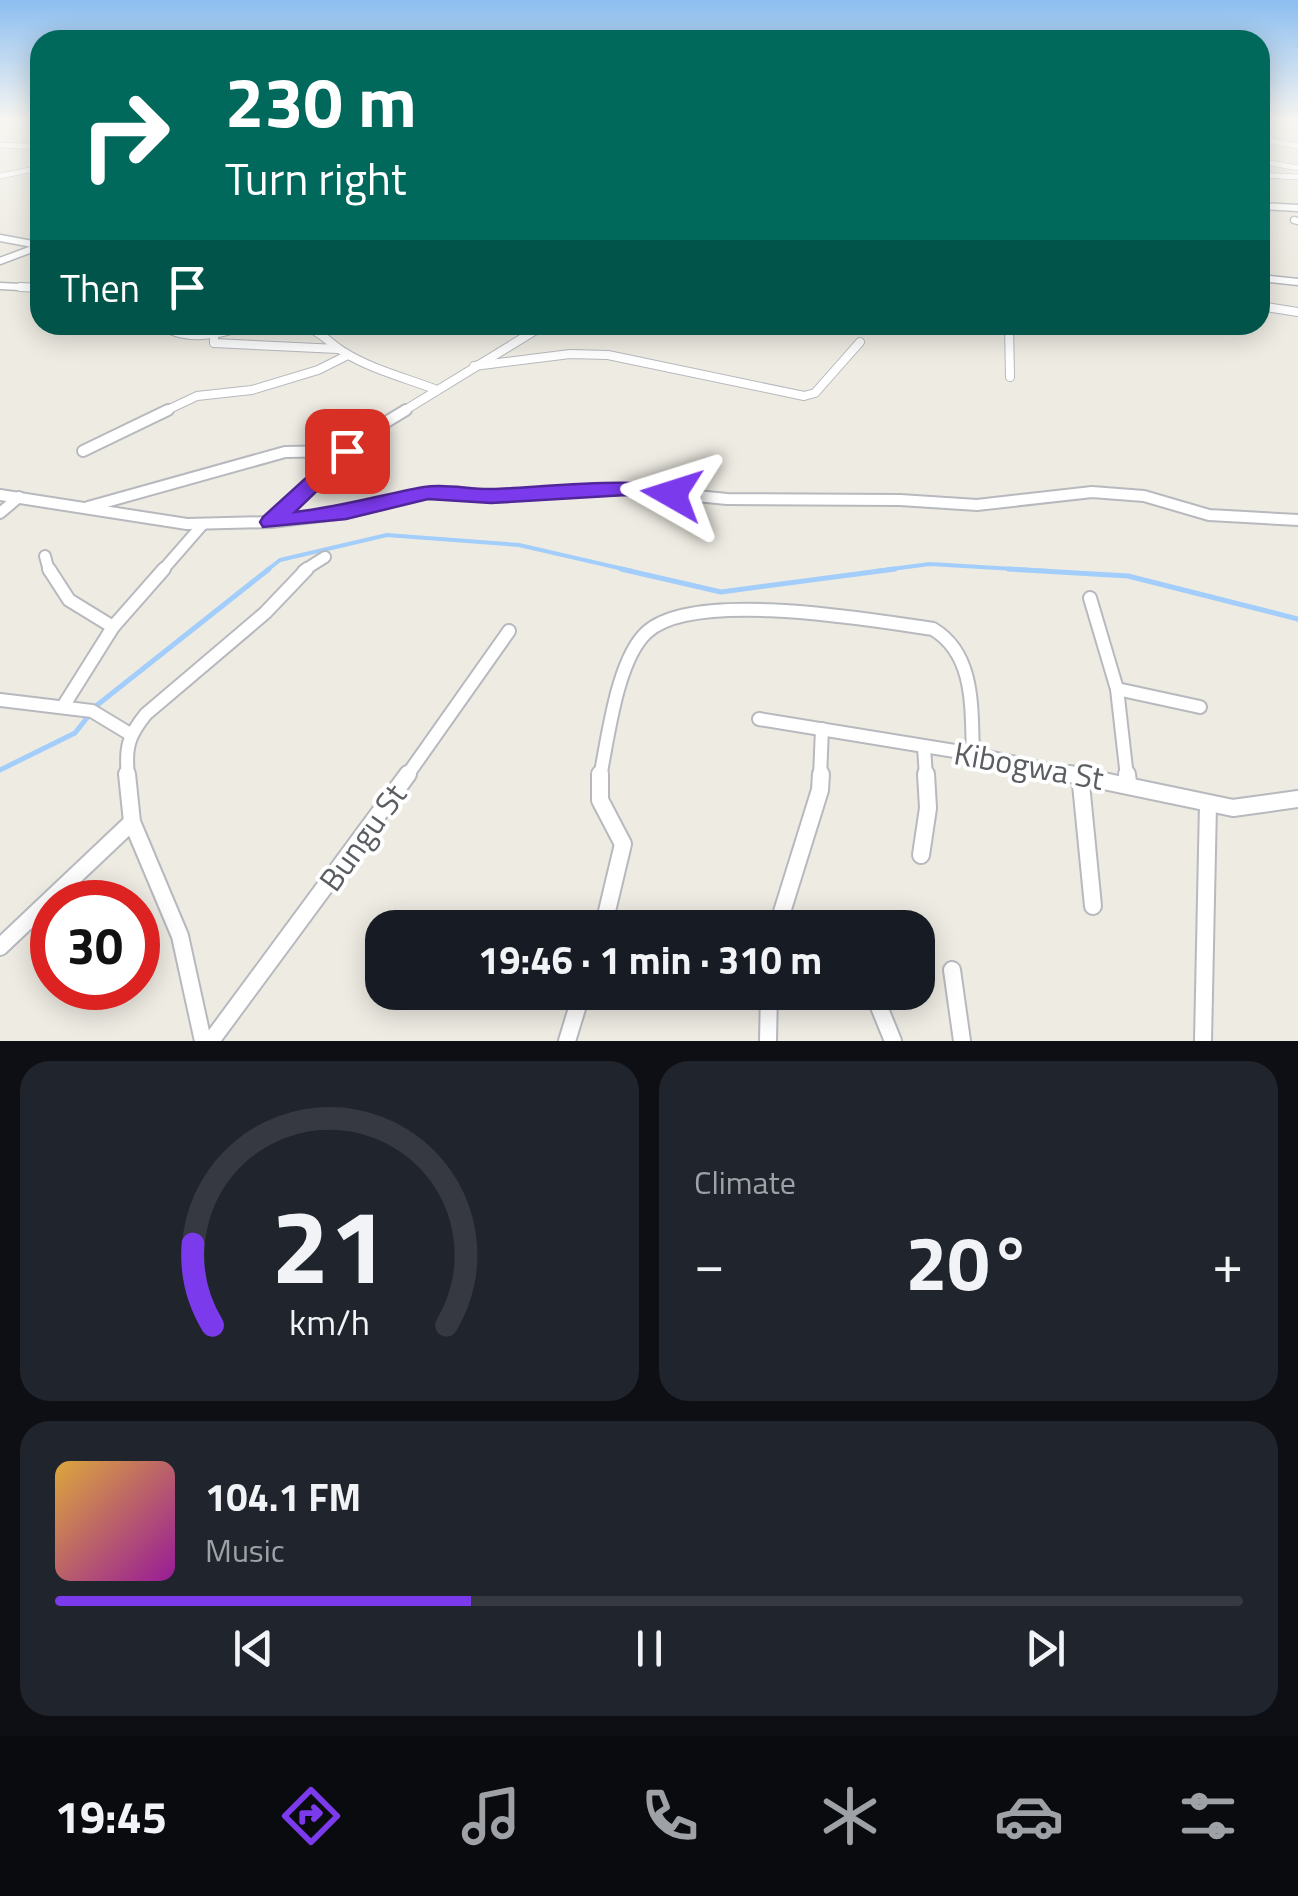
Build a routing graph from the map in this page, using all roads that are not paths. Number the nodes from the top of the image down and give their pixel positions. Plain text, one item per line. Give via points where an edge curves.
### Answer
1 (30, 170) edge
2 (0, 176) edge
3 (1270, 176) edge
4 (1298, 178) edge
5 (1270, 207) edge
6 (1298, 208) edge
7 (0, 238) edge
8 (30, 244) edge
9 (30, 250) edge
10 (0, 260) edge
11 (1270, 279) edge
12 (1298, 282) edge
13 (0, 286) edge
14 (30, 288) edge
15 (1270, 308) edge
16 (1298, 312) edge
17 (182, 335) edge
18 (219, 335) edge
19 (327, 335) edge
20 (527, 335) edge
21 (1009, 335) edge
22 (214, 337) junction
23 (860, 342) dead end
24 (338, 348) junction
25 (348, 355) junction
26 (474, 366) junction
27 (1010, 377) dead end
28 (437, 390) junction
29 (83, 451) dead end
30 (347, 451) junction
31 (0, 494) edge
32 (19, 497) junction
33 (87, 507) junction
34 (0, 513) edge
35 (1298, 520) edge
36 (271, 522) junction
37 (203, 524) junction
38 (46, 556) dead end
39 (325, 557) dead end
40 (1090, 598) dead end
41 (113, 627) junction
42 (509, 631) dead end
43 (1116, 689) junction
44 (0, 700) edge
45 (64, 705) junction
46 (1200, 707) dead end
47 (759, 718) dead end
48 (822, 729) junction
49 (130, 734) junction
50 (924, 746) junction
51 (973, 754) junction
52 (1080, 774) junction
53 (1128, 783) junction
54 (1298, 798) edge
55 (1208, 804) junction
56 (132, 822) junction
57 (920, 855) dead end
58 (1093, 906) dead end
59 (607, 910) edge
60 (783, 910) edge
61 (0, 947) edge
62 (952, 970) dead end
63 (576, 1010) edge
64 (769, 1010) edge
65 (880, 1010) edge
66 (203, 1041) edge
67 (211, 1041) edge
68 (567, 1041) edge
69 (768, 1041) edge
70 (893, 1041) edge
71 (962, 1041) edge
72 (1203, 1041) edge

1 - 2 street
3 - 4 street
5 - 6 street
7 - 8 street
9 - 10 street
11 - 12 street
13 - 14 street
15 - 16 street
17 - 22 street
18 - 22 street
19 - 24 street
20 - 26 street
21 - 27 street
22 - 24 street via 214,343 263,348
23 - 26 street via 815,393 804,396 608,355
24 - 25 street
25 - 28 street
25 - 29 street via 252,390 197,396
26 - 28 street
28 - 30 street
30 - 33 street via 284,450
30 - 36 street
31 - 32 street
32 - 33 street
32 - 34 street
33 - 37 street
35 - 36 street via 1209,516 1144,496 1092,492 977,504 727,499 626,489 428,493
36 - 37 street
37 - 41 street
38 - 41 street via 49,578 70,604
39 - 49 street via 293,579 265,613
40 - 43 street
41 - 45 street
42 - 67 street, Bungu St
43 - 46 street
43 - 53 street
44 - 45 street
45 - 49 street via 109,719
47 - 48 street, Kibogwa St
48 - 50 street, Kibogwa St
48 - 60 street via 820,790
49 - 56 street via 125,748
50 - 51 street, Kibogwa St
50 - 57 street via 928,808
51 - 52 street, Kibogwa St
51 - 59 street via 965,674 948,634 803,612 659,621 630,662 599,780 600,800 623,844
52 - 53 street, Kibogwa St
52 - 58 street
53 - 55 street, Kibogwa St
54 - 55 street, Kibogwa St via 1233,808
55 - 72 street
56 - 61 street
56 - 66 street via 180,936
62 - 71 street
63 - 68 street
64 - 69 street
65 - 70 street

